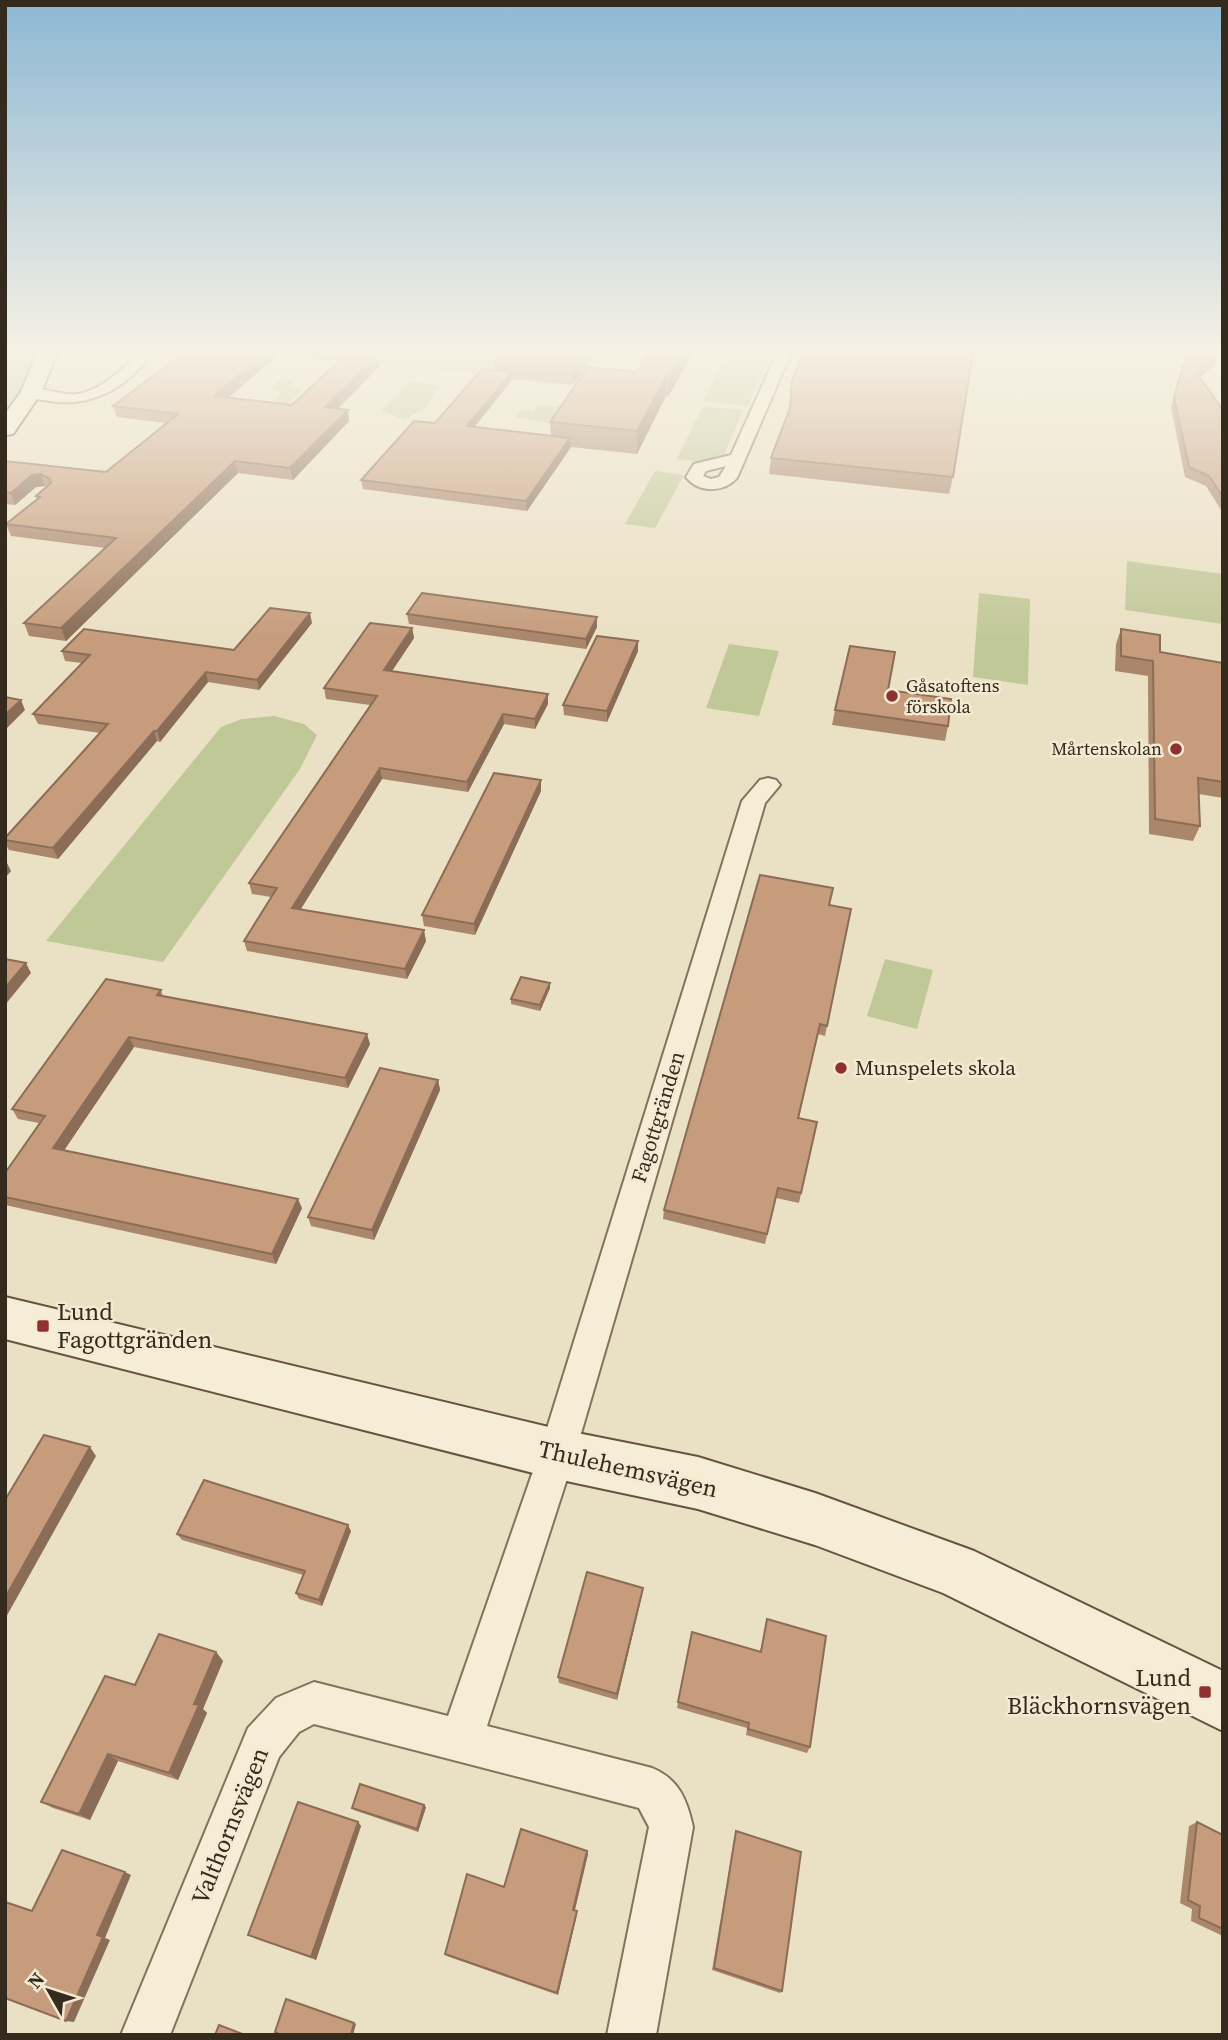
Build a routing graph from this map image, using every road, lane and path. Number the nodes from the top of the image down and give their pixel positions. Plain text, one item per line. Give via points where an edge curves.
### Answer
1 (742, 448) edge
2 (738, 458) dead end
3 (768, 785) dead end
4 (5, 1318) edge
5 (557, 1454) junction
6 (1223, 1702) edge
7 (461, 1741) junction
8 (145, 2035) edge
9 (631, 2035) edge

1 - 2 street
3 - 5 street, Fagottgränden via 754,802
4 - 5 street, Thulehemsvägen
5 - 6 street, Thulehemsvägen via 698,1483 815,1518 955,1570
5 - 7 street
7 - 8 street, Valthornsvägen via 314,1703 287,1714 263,1743
7 - 9 street, Valthornsvägen via 652,1790 667,1810 671,1827

